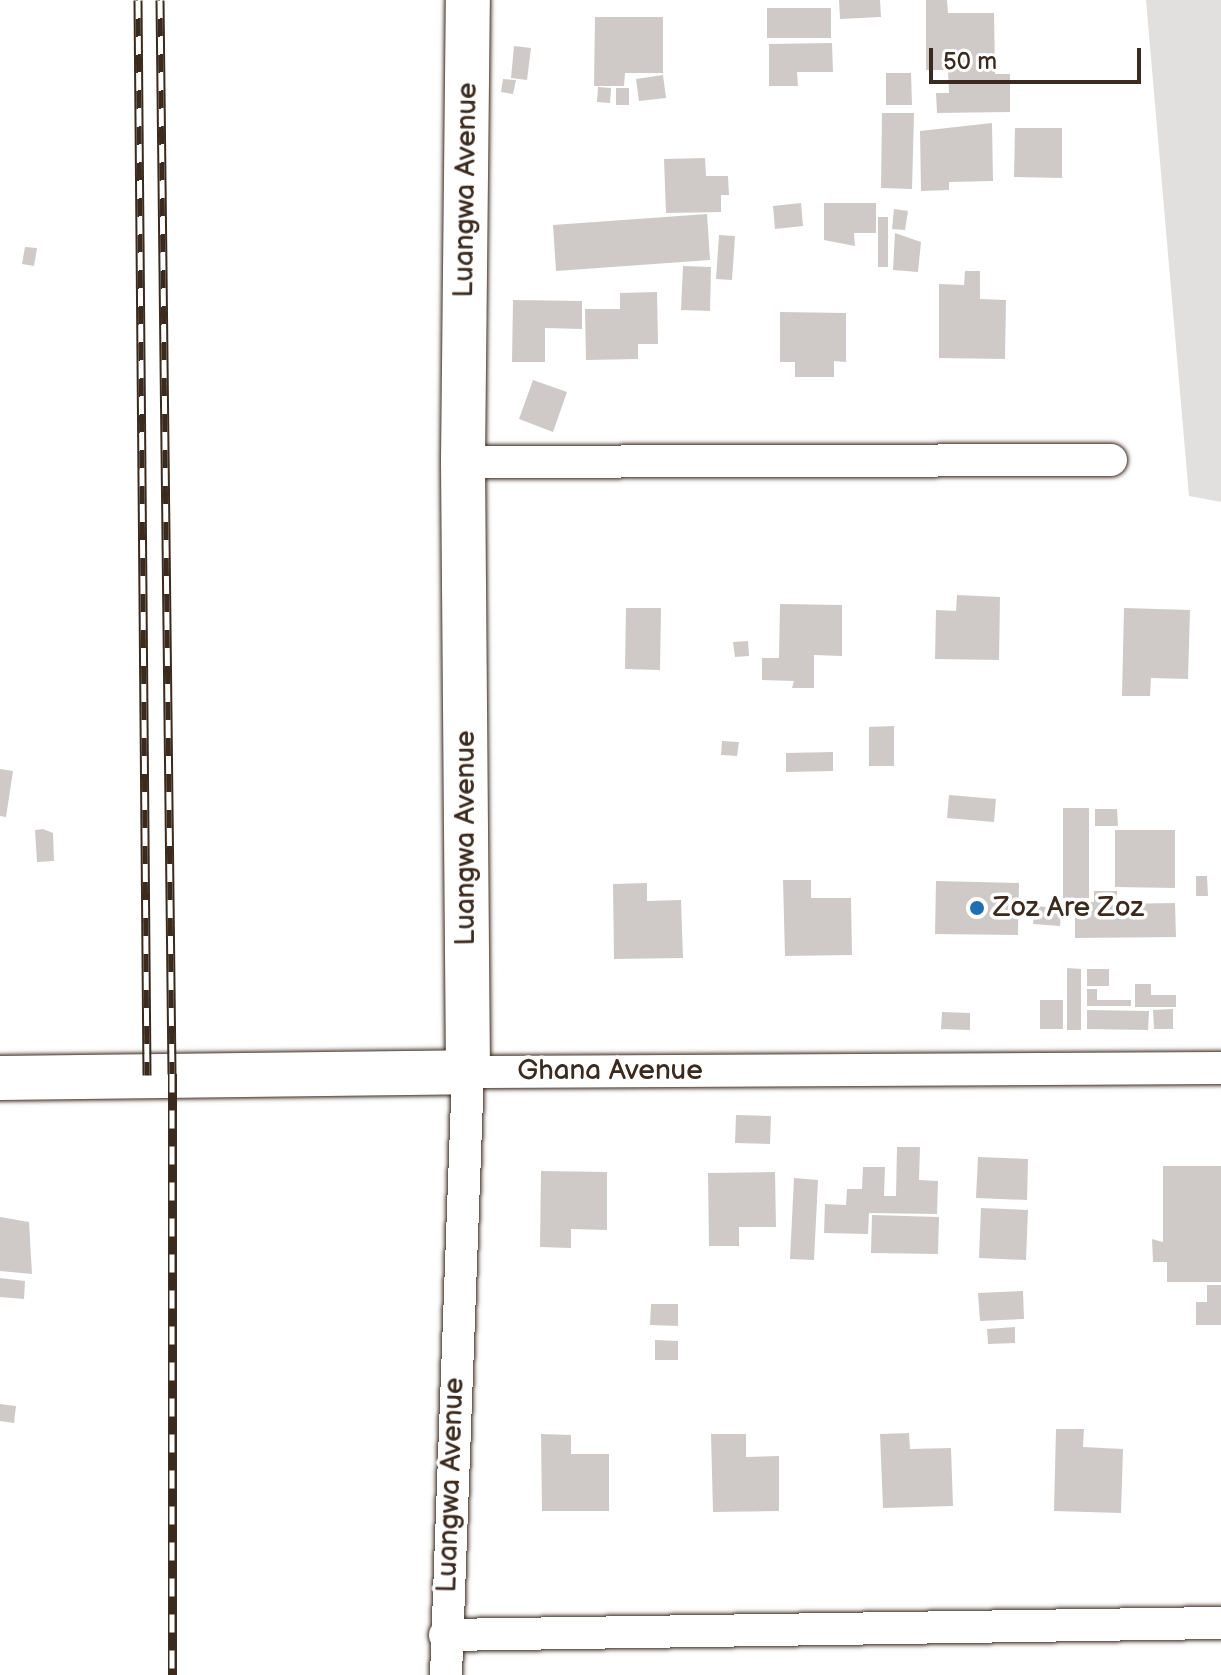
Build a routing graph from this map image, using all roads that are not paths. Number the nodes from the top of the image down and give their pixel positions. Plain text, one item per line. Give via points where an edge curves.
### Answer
1 (468, 0) edge
2 (1111, 460) dead end
3 (463, 462) junction
4 (1221, 1068) edge
5 (468, 1072) junction
6 (0, 1078) edge
7 (1221, 1623) edge
8 (445, 1635) junction
9 (446, 1675) edge

1 - 3 main road, Luangwa Avenue
2 - 3 street
3 - 5 main road, Luangwa Avenue
4 - 5 street, Ghana Avenue
5 - 6 main road, Ghana Avenue
5 - 8 street, Luangwa Avenue
7 - 8 street
8 - 9 street, Luangwa Avenue

